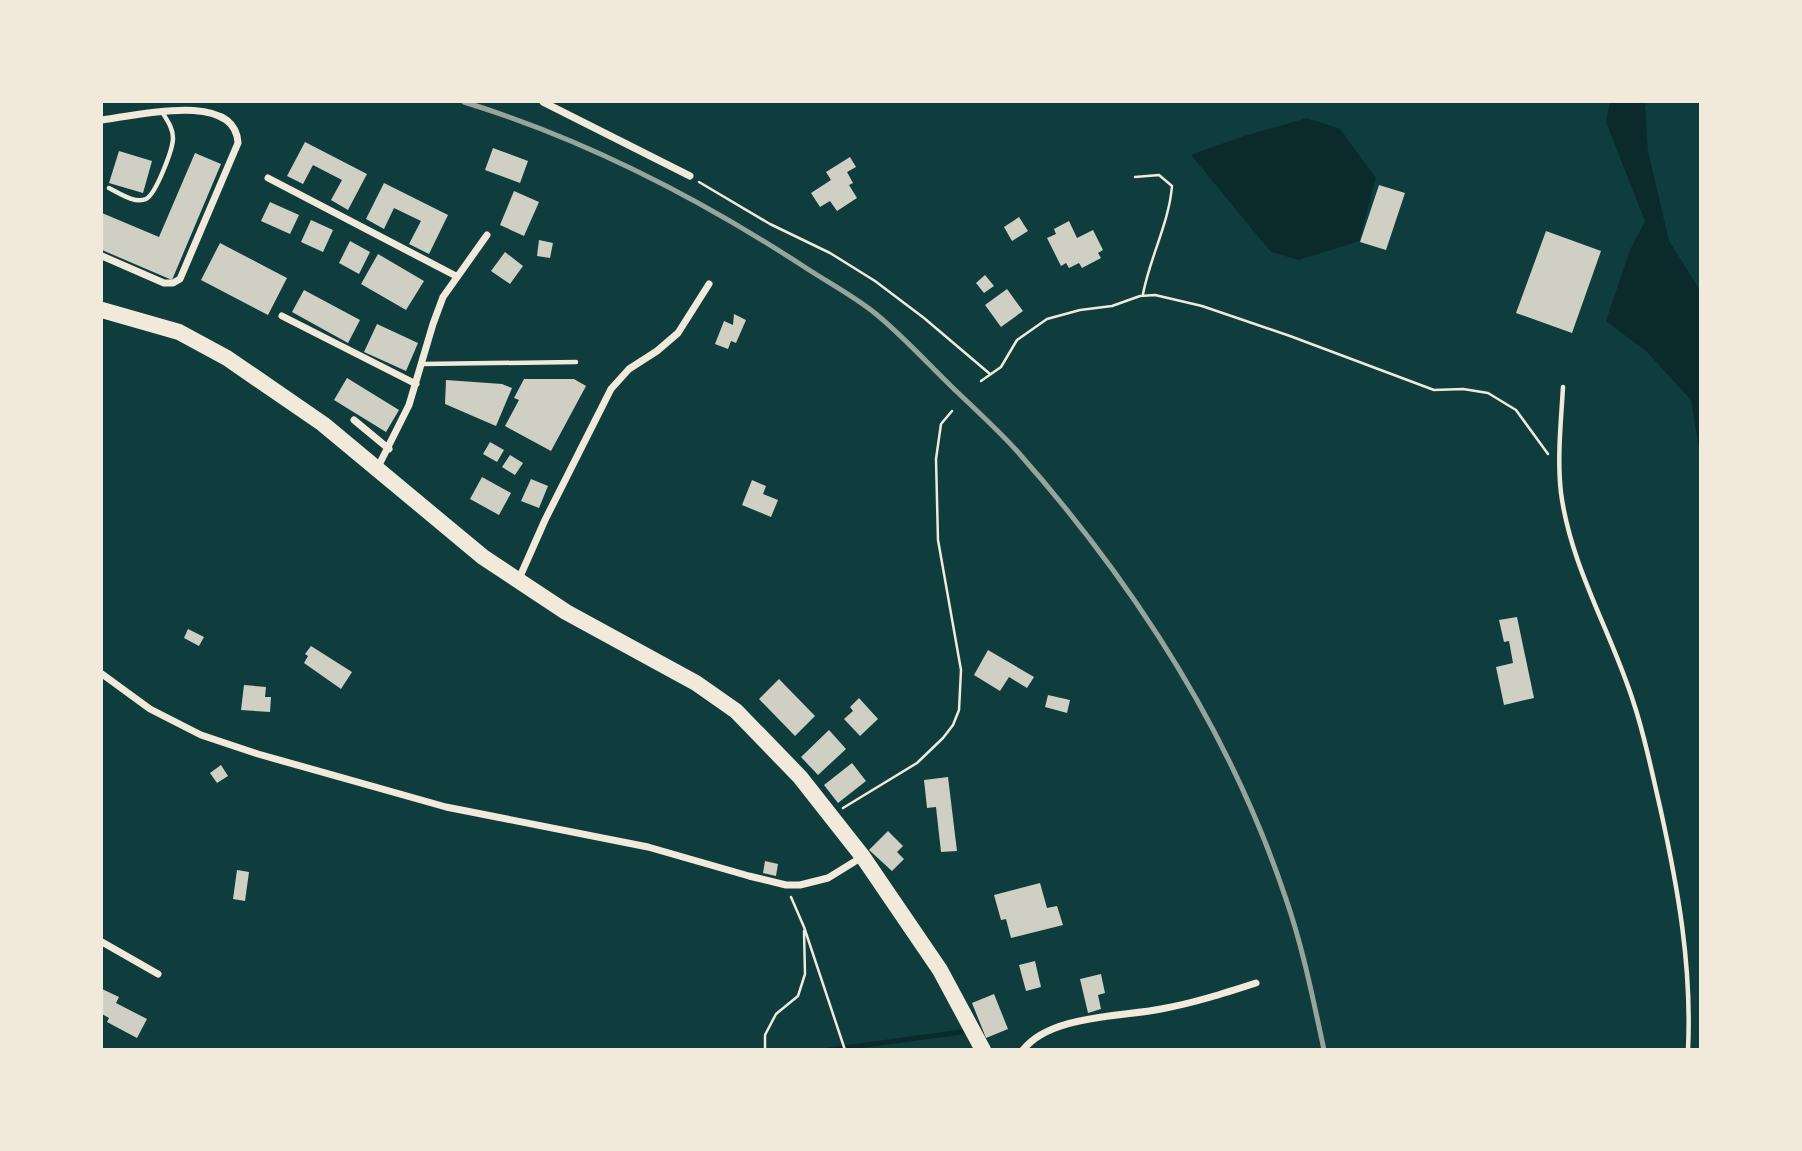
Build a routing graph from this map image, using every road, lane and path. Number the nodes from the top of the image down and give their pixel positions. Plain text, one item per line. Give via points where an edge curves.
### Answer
1 (543, 102) edge
2 (162, 112) junction
3 (102, 120) edge
4 (690, 176) joint
5 (1135, 177) dead end
6 (268, 178) dead end
7 (109, 188) dead end
8 (487, 235) dead end
9 (102, 256) edge
10 (456, 276) junction
11 (709, 284) dead end
12 (1142, 295) junction
13 (102, 310) edge
14 (282, 316) dead end
15 (576, 362) dead end
16 (422, 364) junction
17 (991, 374) junction
18 (981, 381) dead end
19 (416, 384) junction
20 (1563, 387) dead end
21 (952, 411) dead end
22 (354, 420) dead end
23 (389, 449) junction
24 (377, 469) junction
25 (1560, 476) junction
26 (518, 581) junction
27 (102, 674) edge
28 (831, 815) junction
29 (863, 857) junction
30 (786, 884) junction
31 (804, 927) junction
32 (102, 942) edge
33 (158, 974) dead end
34 (1256, 984) dead end
35 (765, 1049) edge
36 (845, 1049) edge
37 (983, 1049) edge
38 (1023, 1049) edge
39 (1688, 1049) edge

1 - 4 street
2 - 3 street
2 - 7 lane via 173,138 152,193 136,200
2 - 9 street via 202,111 229,121 237,132 235,155 177,281 159,281
4 - 17 path via 874,281
5 - 12 path via 1159,175 1172,186
6 - 10 street
8 - 10 street
10 - 16 street via 437,311
11 - 26 street via 678,333 629,369 611,389
12 - 17 path via 1047,320 1017,340
12 - 25 path via 1215,310 1434,390 1488,393 1516,410
13 - 24 main road via 167,328 217,352 323,424
14 - 19 street
15 - 16 lane
16 - 19 street
17 - 18 path
19 - 23 street
20 - 25 lane
21 - 28 path via 941,424 936,459 938,540 961,670 959,710 943,738 917,762
22 - 23 street
23 - 24 street
24 - 26 main road
25 - 39 lane via 1571,540 1635,704 1676,882 1687,970
26 - 28 main road via 722,701 782,756
27 - 30 street via 181,726 258,754 446,807 648,847
28 - 29 main road
29 - 30 street via 828,878
29 - 37 main road via 940,970
30 - 31 path
31 - 35 path via 805,974 798,996 776,1014 765,1035
31 - 36 path
32 - 33 street
34 - 38 street via 1180,1005 1064,1026 1041,1033

